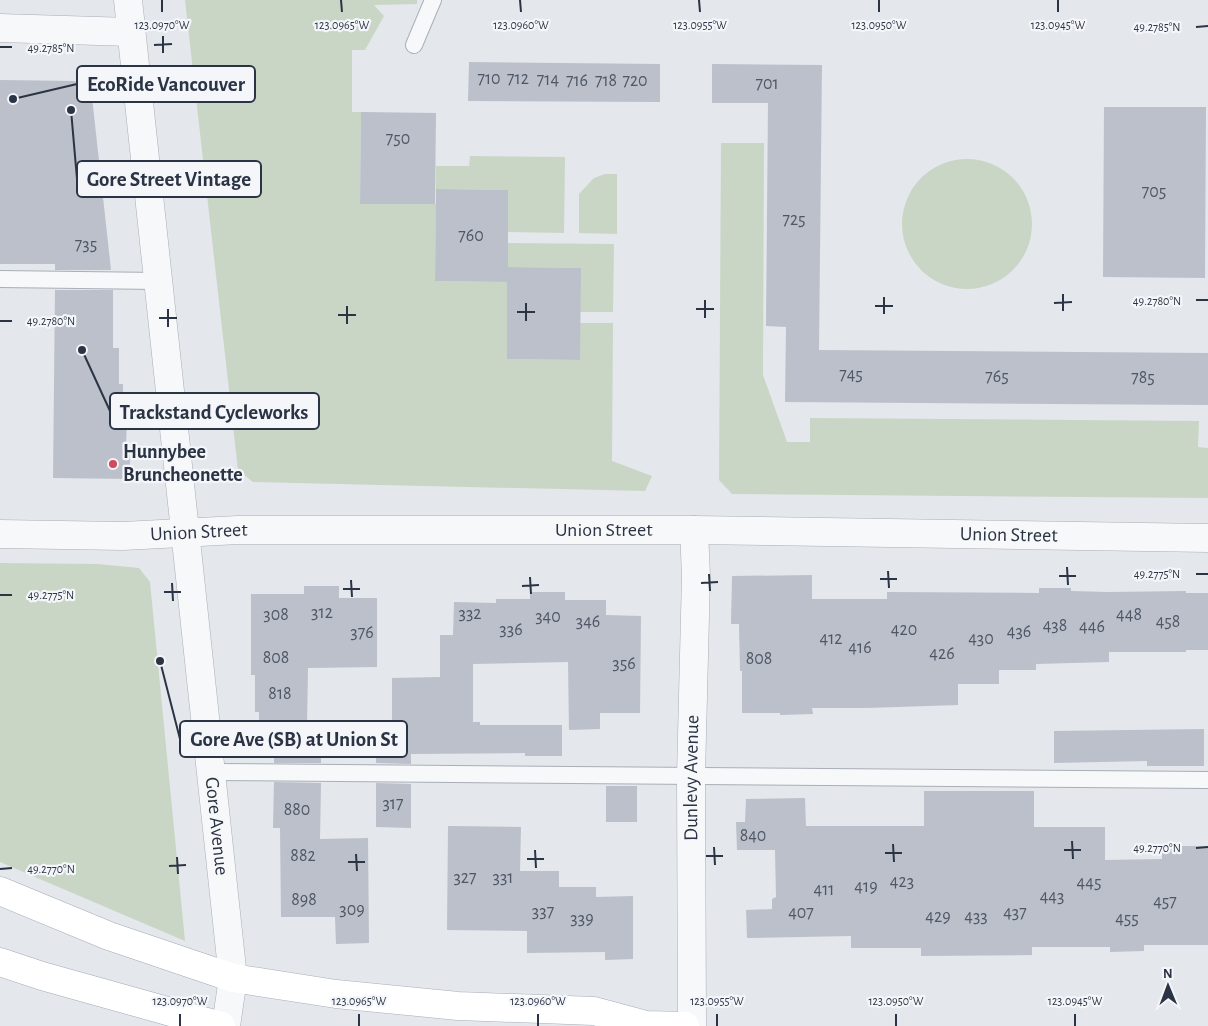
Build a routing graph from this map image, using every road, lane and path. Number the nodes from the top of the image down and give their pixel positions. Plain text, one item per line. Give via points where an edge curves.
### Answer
1 (128, 0) edge
2 (433, 0) edge
3 (0, 28) edge
4 (131, 32) junction
5 (414, 45) dead end
6 (0, 279) edge
7 (158, 281) junction
8 (694, 530) junction
9 (186, 532) junction
10 (0, 534) edge
11 (1208, 538) edge
12 (211, 772) junction
13 (691, 776) junction
14 (1208, 780) edge
15 (0, 890) edge
16 (0, 962) edge
17 (233, 978) junction
18 (221, 1026) edge
19 (226, 1026) edge
20 (645, 1026) edge
21 (685, 1026) edge
22 (692, 1026) edge

1 - 4 street, Gore Avenue
2 - 5 lane
3 - 4 street
4 - 7 street, Gore Avenue
6 - 7 lane
7 - 9 street, Gore Avenue
8 - 9 street, Union Street
8 - 11 street, Union Street
8 - 13 street, Dunlevy Avenue
9 - 10 street, Union Street via 123,536
9 - 12 street, Gore Avenue
12 - 13 lane
12 - 17 street, Gore Avenue
13 - 14 lane
13 - 22 street, Dunlevy Avenue
15 - 17 main road via 109,936
16 - 18 main road
17 - 19 street, Gore Avenue
17 - 20 main road via 336,994 458,1006 594,1011
20 - 21 main road

